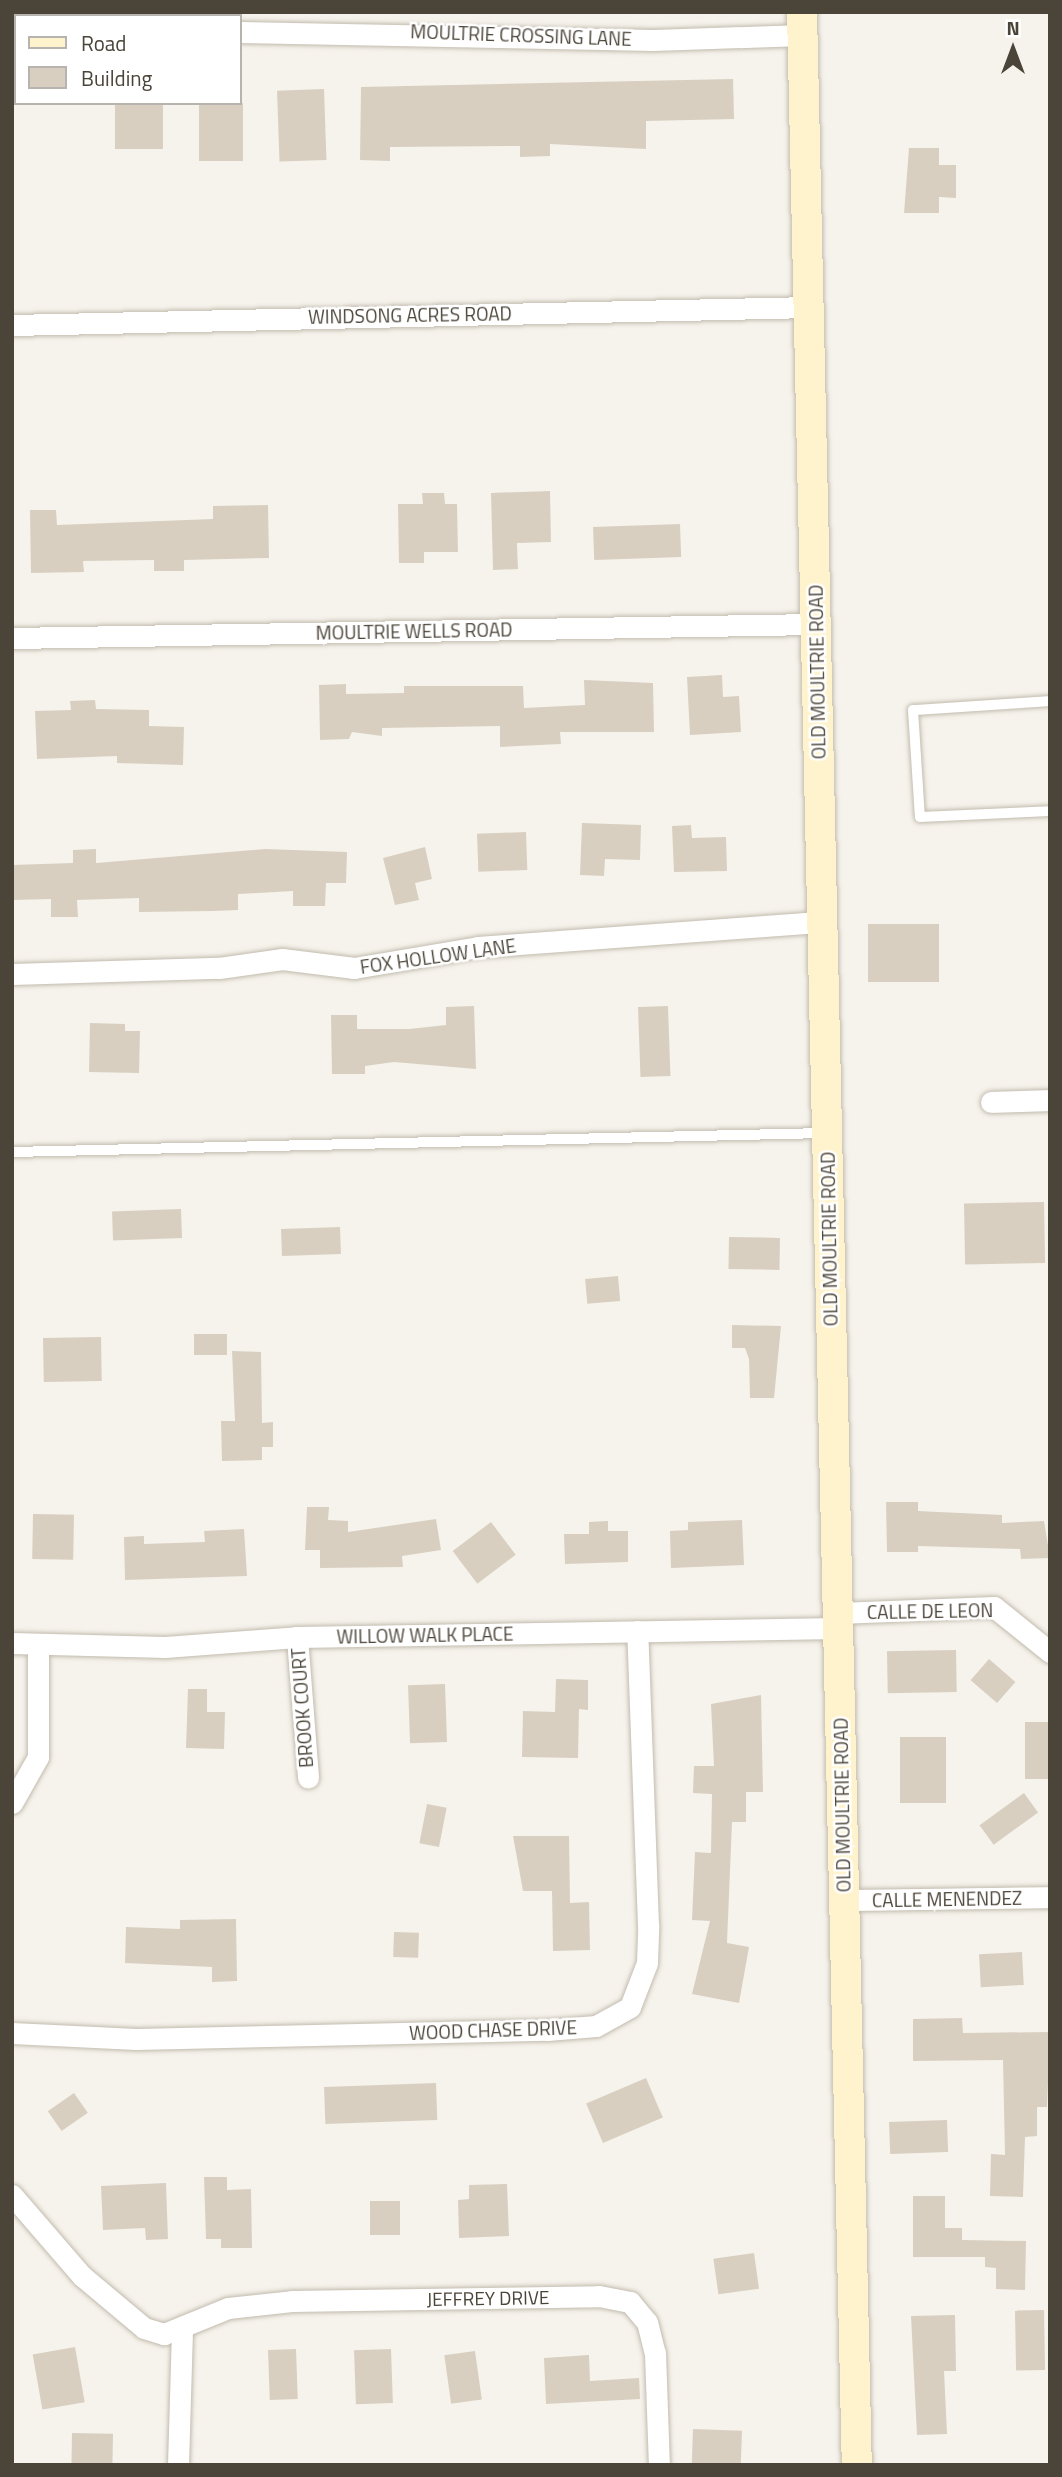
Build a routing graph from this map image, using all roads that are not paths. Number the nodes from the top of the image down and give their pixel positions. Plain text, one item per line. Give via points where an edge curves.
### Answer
1 (803, 24) edge
2 (242, 32) edge
3 (809, 307) junction
4 (12, 325) edge
5 (816, 624) junction
6 (12, 638) edge
7 (1050, 701) edge
8 (1050, 811) edge
9 (822, 922) junction
10 (12, 974) edge
11 (1050, 1100) edge
12 (991, 1102) dead end
13 (827, 1133) junction
14 (12, 1152) edge
15 (838, 1620) junction
16 (637, 1631) junction
17 (297, 1637) junction
18 (12, 1643) edge
19 (38, 1644) junction
20 (1050, 1651) edge
21 (308, 1778) dead end
22 (12, 1803) edge
23 (1050, 1898) edge
24 (844, 1900) junction
25 (12, 2034) edge
26 (12, 2195) edge
27 (181, 2332) junction
28 (178, 2465) edge
29 (659, 2465) edge
30 (857, 2465) edge

1 - 2 street, MOULTRIE CROSSING LANE via 653,40
1 - 3 main road, OLD MOULTRIE ROAD
3 - 4 street, WINDSONG ACRES ROAD
3 - 5 main road, OLD MOULTRIE ROAD
5 - 6 street, MOULTRIE WELLS ROAD
5 - 9 main road, OLD MOULTRIE ROAD
7 - 8 lane via 913,710 920,817
9 - 10 street, FOX HOLLOW LANE via 478,947 354,968 282,959 219,968
9 - 13 main road, OLD MOULTRIE ROAD
11 - 12 street
13 - 14 lane
13 - 15 main road, OLD MOULTRIE ROAD
15 - 16 street, WILLOW WALK PLACE
15 - 20 street, CALLE DE LEON via 994,1607
15 - 24 main road, OLD MOULTRIE ROAD
16 - 17 street, WILLOW WALK PLACE
16 - 25 street, WOOD CHASE DRIVE via 648,1950 642,1985 630,2007 596,2026 547,2030 136,2039
17 - 19 street, WILLOW WALK PLACE via 165,1647
17 - 21 street, BROOK COURT
18 - 19 street, WILLOW WALK PLACE
19 - 22 street via 38,1757
23 - 24 street, CALLE MENENDEZ
24 - 30 main road, OLD MOULTRIE ROAD
26 - 27 street via 47,2243 144,2328
27 - 28 street
27 - 29 street, JEFFREY DRIVE via 228,2308 292,2301 615,2297 638,2309 653,2342

